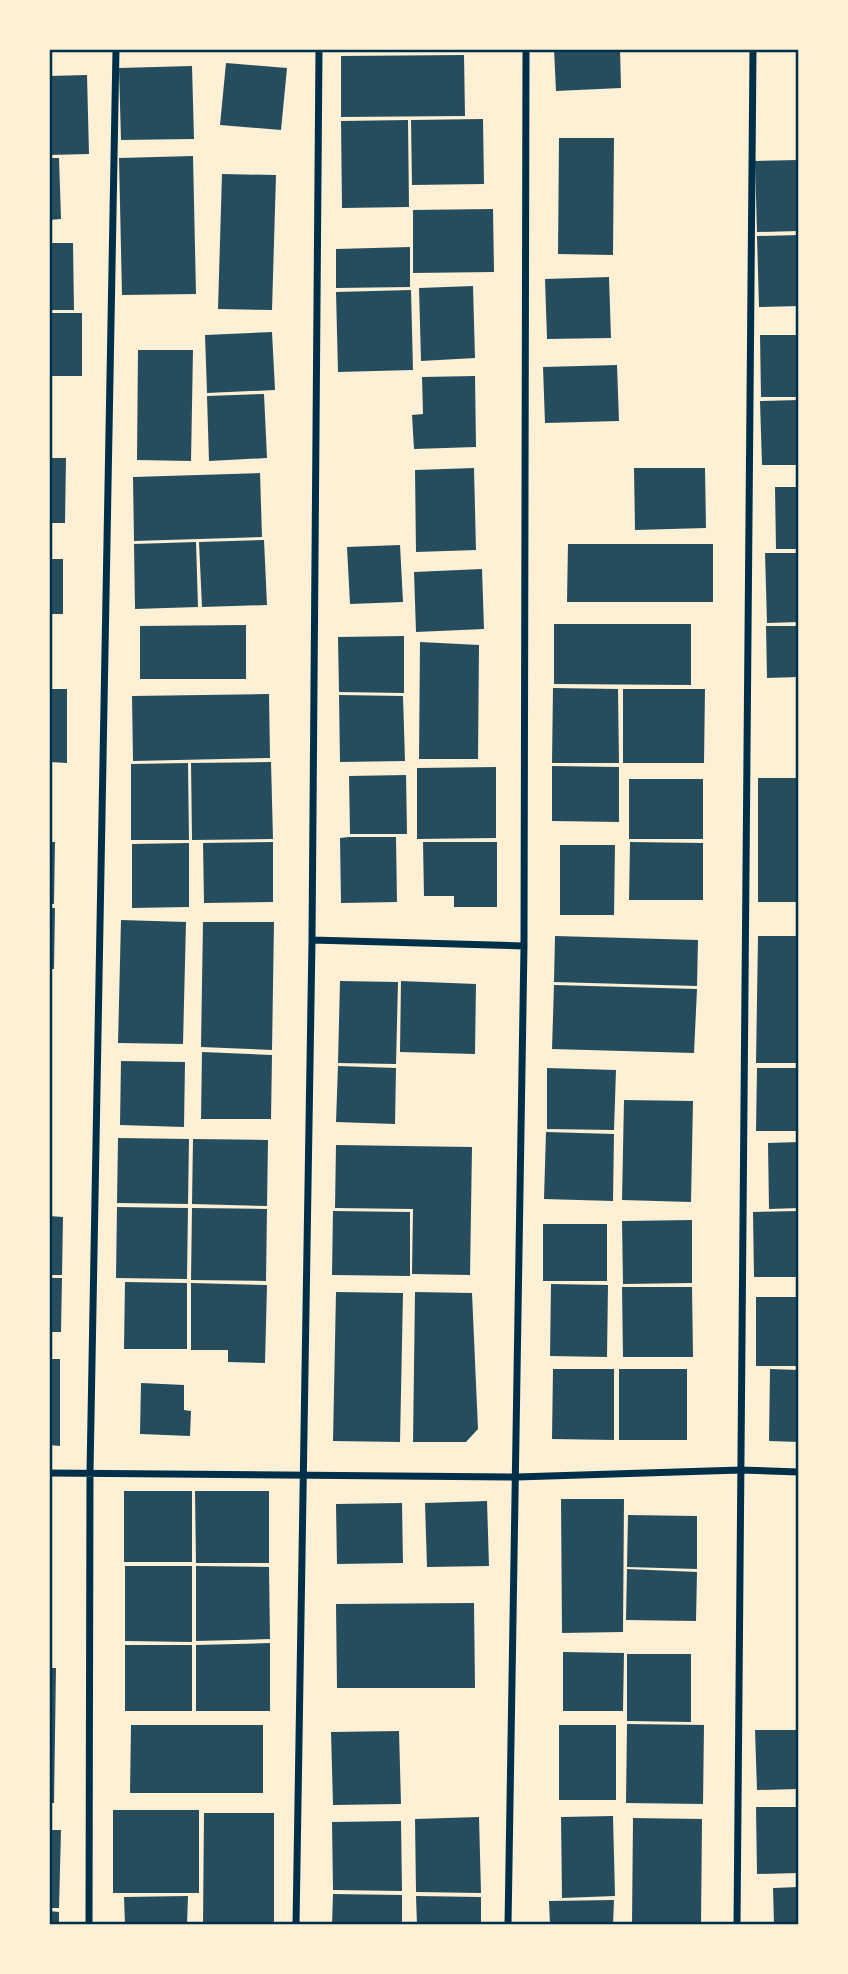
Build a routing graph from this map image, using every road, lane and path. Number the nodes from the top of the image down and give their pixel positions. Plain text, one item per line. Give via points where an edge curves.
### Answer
1 (116, 49) edge
2 (319, 49) edge
3 (526, 49) edge
4 (752, 49) edge
5 (312, 940) junction
6 (524, 946) junction
7 (741, 1470) junction
8 (90, 1472) junction
9 (799, 1472) edge
10 (49, 1473) edge
11 (303, 1475) junction
12 (517, 1476) junction
13 (89, 1925) edge
14 (296, 1925) edge
15 (508, 1925) edge
16 (737, 1925) edge

1 - 8 street
2 - 5 street
3 - 6 street
4 - 7 street
5 - 6 street
5 - 11 street
6 - 12 street
7 - 9 street
7 - 12 street
7 - 16 street
8 - 10 street
8 - 11 street
8 - 13 street
11 - 12 street
11 - 14 street
12 - 15 street

